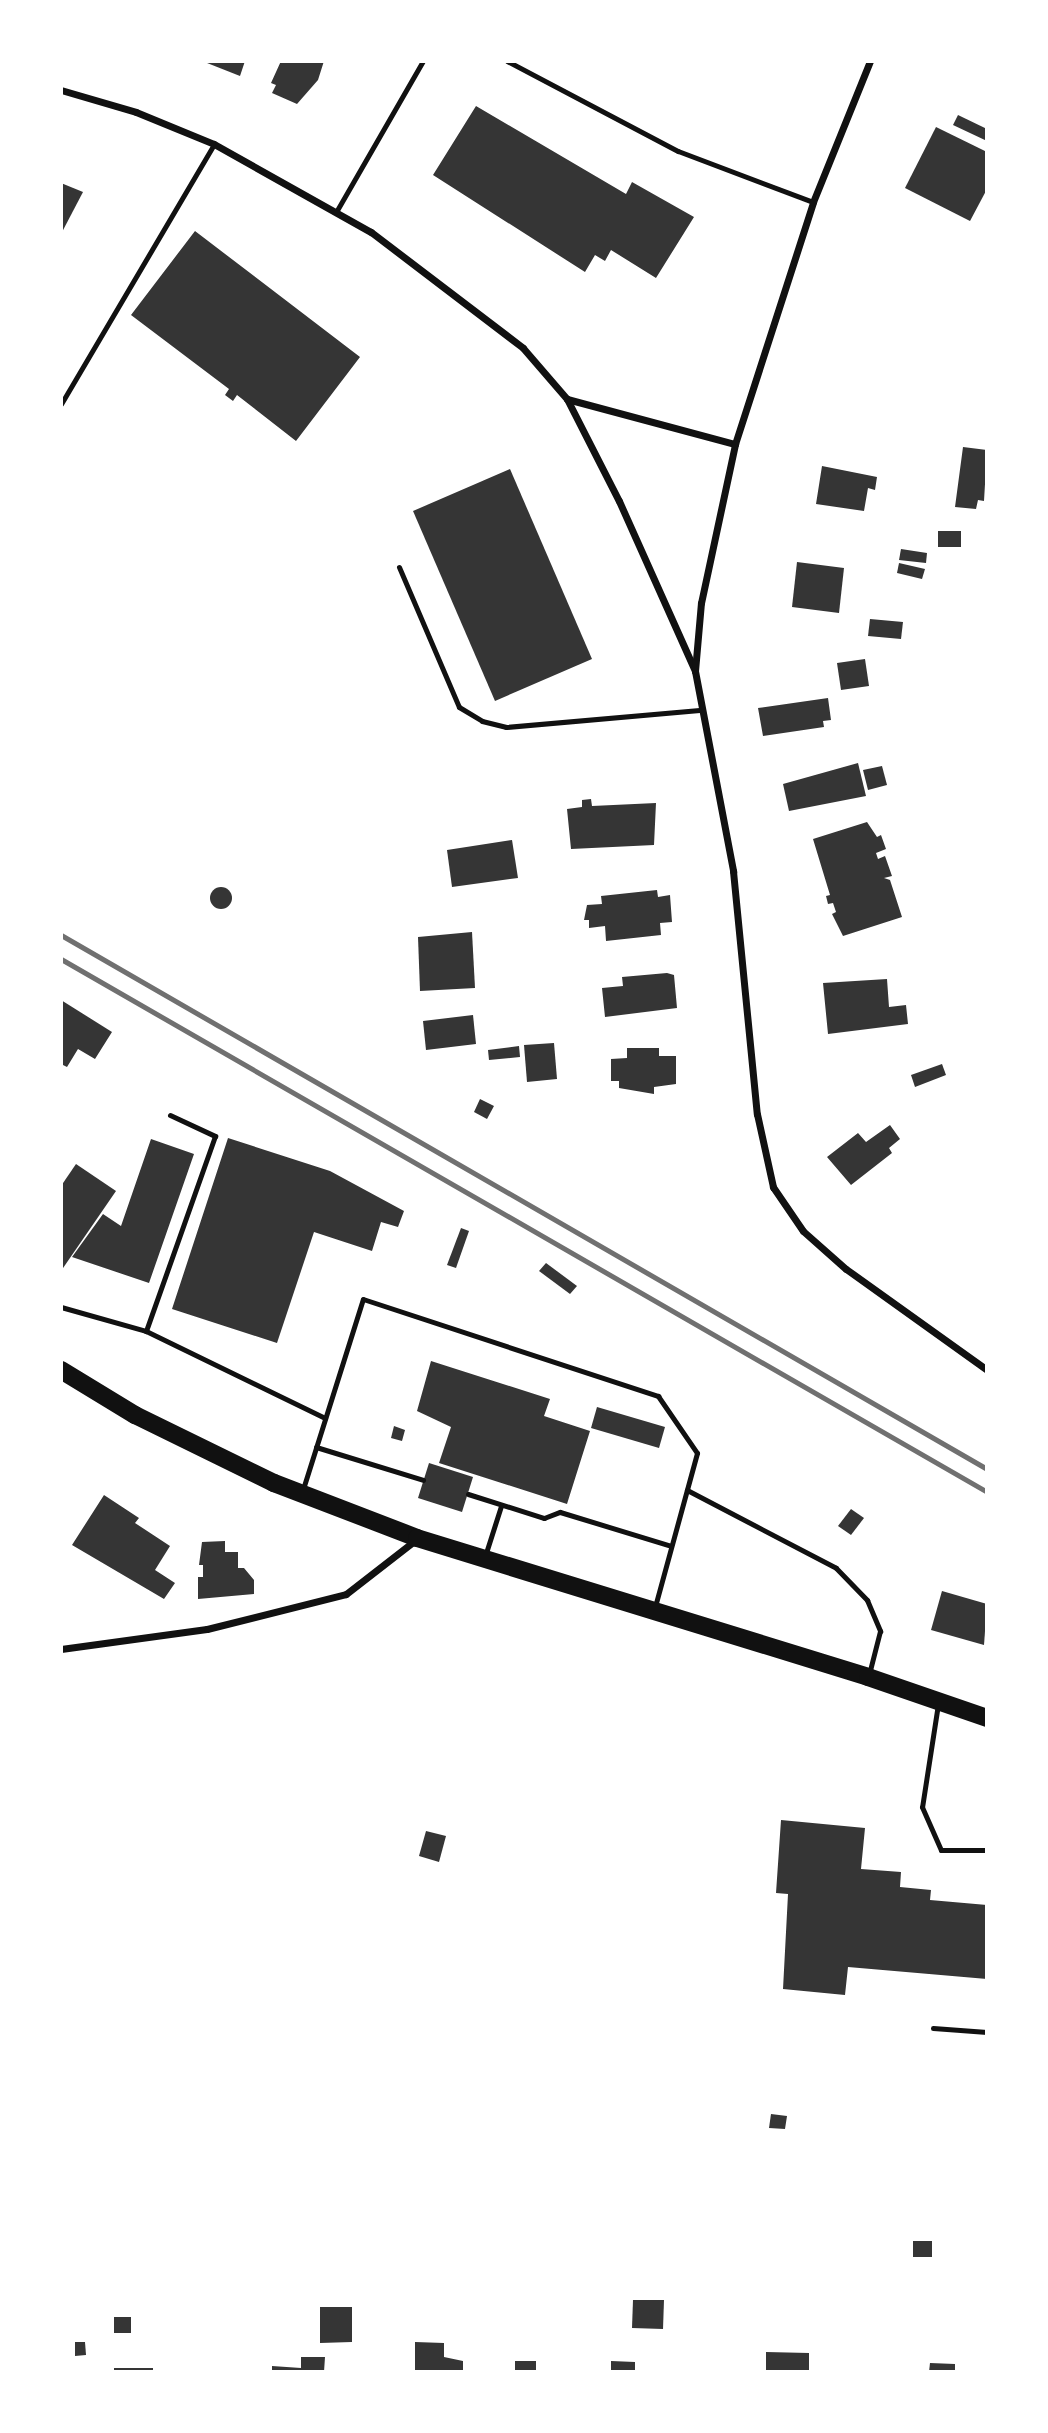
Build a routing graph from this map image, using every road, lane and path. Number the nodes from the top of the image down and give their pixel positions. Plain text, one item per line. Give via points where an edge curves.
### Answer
1 (423, 61) edge
2 (507, 61) edge
3 (870, 61) edge
4 (61, 90) edge
5 (215, 144) junction
6 (813, 202) junction
7 (336, 212) junction
8 (567, 399) junction
9 (61, 404) edge
10 (735, 444) junction
11 (399, 567) dead end
12 (695, 671) junction
13 (702, 710) junction
14 (170, 1115) dead end
15 (61, 1307) edge
16 (146, 1331) junction
17 (61, 1370) edge
18 (987, 1370) edge
19 (325, 1418) junction
20 (316, 1447) junction
21 (423, 1480) dead end
22 (687, 1490) junction
23 (301, 1493) junction
24 (468, 1494) dead end
25 (501, 1506) junction
26 (417, 1538) junction
27 (671, 1546) junction
28 (485, 1559) junction
29 (654, 1611) junction
30 (61, 1649) edge
31 (868, 1677) junction
32 (938, 1700) junction
33 (987, 1718) edge
34 (987, 1850) edge
35 (933, 2028) dead end
36 (987, 2032) edge

1 - 7 lane
2 - 6 lane via 678,151
3 - 6 street
4 - 5 street via 136,112
5 - 7 street
5 - 9 lane
6 - 10 street
7 - 8 street via 420,268 523,348
8 - 10 street
8 - 12 street via 619,500
10 - 12 street via 701,603
11 - 13 lane via 459,707 482,721 506,727
12 - 13 street
13 - 18 street via 733,871 757,1114 774,1187 803,1231 846,1269
14 - 16 lane via 215,1136
15 - 16 lane
16 - 19 lane
17 - 23 main road via 135,1415
19 - 20 lane
19 - 22 lane via 363,1299 658,1396 697,1453
20 - 21 lane
20 - 23 lane
22 - 27 lane
22 - 31 lane via 836,1567 866,1600 880,1631
23 - 26 main road
24 - 25 lane
25 - 27 lane via 544,1518 560,1512
25 - 28 lane
26 - 28 main road
26 - 30 street via 346,1594 207,1629
27 - 29 lane
28 - 29 main road
29 - 31 main road
31 - 32 main road
32 - 33 main road
32 - 34 lane via 922,1807 941,1850
35 - 36 lane

